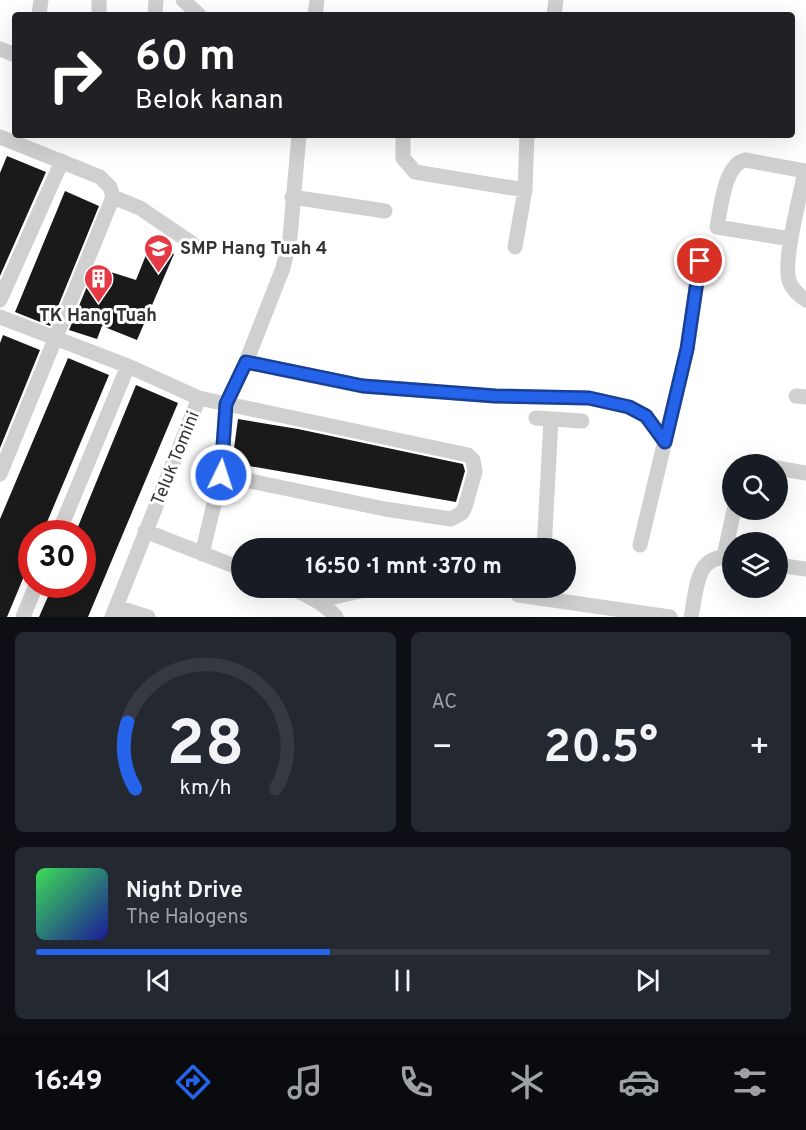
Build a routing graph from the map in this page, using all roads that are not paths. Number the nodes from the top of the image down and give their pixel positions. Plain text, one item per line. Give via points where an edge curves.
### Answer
1 (183, 0) edge
2 (196, 12) edge
3 (0, 137) edge
4 (299, 138) edge
5 (403, 138) edge
6 (527, 138) edge
7 (62, 161) junction
8 (806, 171) edge
9 (525, 190) junction
10 (113, 197) junction
11 (292, 197) junction
12 (385, 211) dead end
13 (791, 239) junction
14 (193, 244) dead end
15 (515, 247) dead end
16 (700, 261) dead end
17 (0, 300) edge
18 (806, 300) edge
19 (0, 317) edge
20 (56, 340) junction
21 (246, 362) junction
22 (128, 366) junction
23 (199, 398) junction
24 (226, 404) junction
25 (582, 421) dead end
26 (665, 442) junction
27 (788, 470) edge
28 (806, 473) edge
29 (0, 474) edge
30 (221, 475) junction
31 (63, 520) edge
32 (145, 531) junction
33 (544, 538) edge
34 (640, 545) dead end
35 (202, 554) junction
36 (722, 557) edge
37 (231, 565) edge
38 (788, 567) edge
39 (806, 569) edge
40 (30, 598) edge
41 (311, 598) edge
42 (330, 598) edge
43 (569, 598) edge
44 (317, 601) junction
45 (114, 612) edge
46 (22, 617) edge
47 (148, 617) edge
48 (336, 617) edge
49 (670, 617) edge
50 (691, 617) edge

1 - 2 street
3 - 7 street
4 - 11 street
5 - 9 street via 404,158 415,172
6 - 9 street
7 - 10 street via 100,177
7 - 17 street
8 - 13 street
8 - 13 street via 744,160 729,171 717,227
9 - 15 street
10 - 14 street via 140,208
10 - 20 street
11 - 12 street
11 - 21 street via 290,237 283,268
13 - 18 street via 790,284
16 - 26 street via 687,349
19 - 20 street, Teluk Tomini
20 - 22 street, Teluk Tomini
20 - 29 street
21 - 24 street
21 - 26 street via 363,386 589,398 629,407 646,416
22 - 23 street, Teluk Tomini
22 - 31 street
23 - 24 street
23 - 32 street, Teluk Tomini
24 - 30 street
24 - 30 street via 468,455 475,472 462,513 451,519
25 - 33 street via 544,419
26 - 34 street
27 - 28 street
30 - 35 street
32 - 35 street
32 - 45 street, Teluk Tomini
35 - 37 street
36 - 50 street via 714,557 701,570
38 - 39 street
40 - 46 street
41 - 44 street
42 - 44 street
43 - 49 street
44 - 48 street
45 - 47 street

